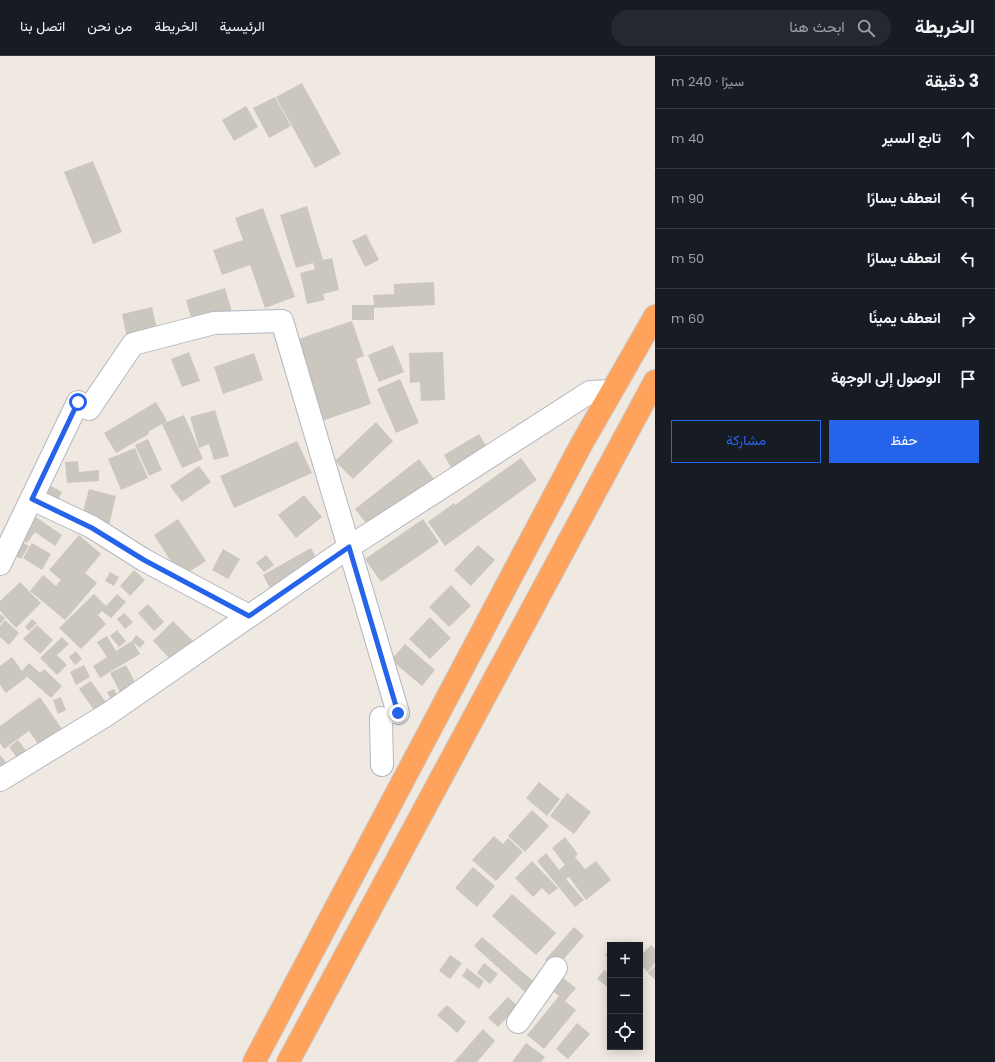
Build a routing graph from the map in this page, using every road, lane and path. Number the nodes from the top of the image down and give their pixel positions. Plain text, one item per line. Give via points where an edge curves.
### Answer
1 (655, 316) edge
2 (655, 381) edge
3 (612, 391) junction
4 (655, 395) edge
5 (32, 499) junction
6 (586, 510) junction
7 (349, 547) junction
8 (0, 564) edge
9 (249, 616) junction
10 (382, 765) dead end
11 (0, 780) edge
12 (556, 968) dead end
13 (518, 1022) dead end
14 (254, 1062) edge
15 (288, 1062) edge

1 - 3 highway
2 - 6 highway
3 - 7 street via 590,392
3 - 14 highway
4 - 6 highway via 625,451
5 - 7 street via 78,402 89,409 133,344 214,323 282,321
5 - 8 street
5 - 9 street via 92,528 144,560
6 - 15 highway
7 - 9 street
7 - 10 street via 390,716
9 - 11 street via 108,714
12 - 13 street

